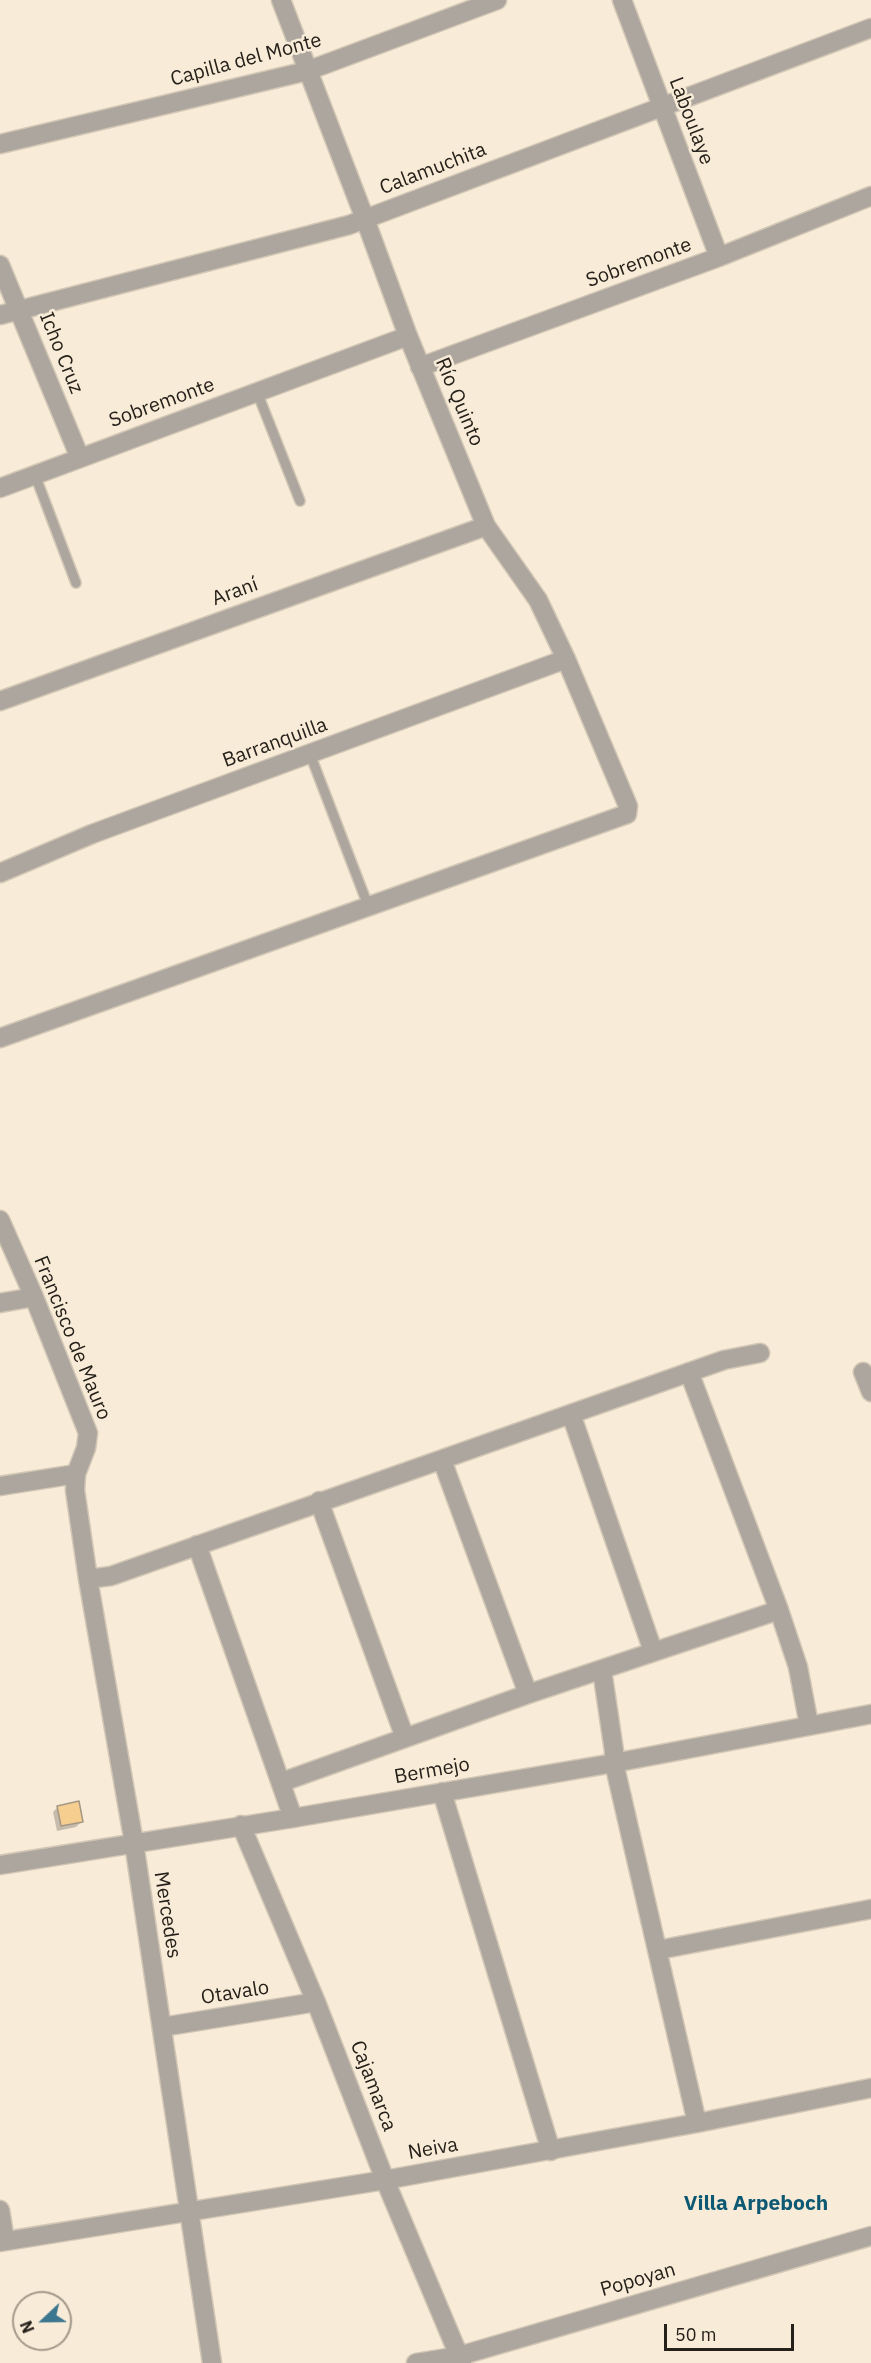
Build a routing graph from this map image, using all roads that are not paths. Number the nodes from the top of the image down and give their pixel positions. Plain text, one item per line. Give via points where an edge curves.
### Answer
1 (281, 0) edge
2 (497, 0) edge
3 (622, 0) edge
4 (871, 28) edge
5 (307, 71) junction
6 (661, 106) junction
7 (0, 144) edge
8 (871, 196) edge
9 (365, 219) junction
10 (719, 257) junction
11 (0, 265) edge
12 (19, 310) junction
13 (0, 315) edge
14 (408, 336) junction
15 (420, 367) junction
16 (257, 392) junction
17 (80, 458) junction
18 (35, 475) junction
19 (0, 488) edge
20 (300, 501) dead end
21 (486, 526) junction
22 (76, 583) dead end
23 (566, 659) junction
24 (0, 701) edge
25 (310, 754) junction
26 (0, 873) edge
27 (369, 908) junction
28 (0, 1038) edge
29 (0, 1220) edge
30 (34, 1297) junction
31 (0, 1303) edge
32 (760, 1353) dead end
33 (689, 1372) junction
34 (863, 1372) dead end
35 (871, 1392) edge
36 (571, 1414) junction
37 (441, 1460) junction
38 (76, 1474) junction
39 (0, 1486) edge
40 (319, 1501) junction
41 (197, 1545) junction
42 (88, 1579) junction
43 (779, 1610) junction
44 (653, 1652) junction
45 (602, 1670) junction
46 (528, 1694) junction
47 (871, 1714) edge
48 (809, 1725) junction
49 (405, 1738) junction
50 (614, 1763) junction
51 (282, 1782) junction
52 (441, 1792) junction
53 (293, 1818) junction
54 (242, 1825) junction
55 (134, 1843) junction
56 (0, 1864) edge
57 (871, 1909) edge
58 (658, 1950) junction
59 (316, 2002) junction
60 (162, 2027) junction
61 (871, 2088) edge
62 (697, 2123) junction
63 (551, 2151) junction
64 (385, 2180) junction
65 (0, 2210) edge
66 (188, 2212) junction
67 (871, 2236) edge
68 (2, 2242) edge
69 (461, 2360) edge
70 (212, 2363) edge
71 (416, 2363) edge

1 - 5 street, Río Quinto
2 - 5 street, Capilla del Monte
3 - 6 street, Laboulaye
4 - 6 street, Calamuchita
5 - 7 street, Capilla del Monte
5 - 9 street, Río Quinto
6 - 9 street, Calamuchita
6 - 10 street, Laboulaye
8 - 10 street, Sobremonte
9 - 12 street, Calamuchita
9 - 14 street, Río Quinto
10 - 15 street, Sobremonte
11 - 12 street, Icho Cruz
12 - 13 street, Calamuchita
12 - 17 street, Icho Cruz
14 - 15 street, Río Quinto
14 - 16 street, Sobremonte
15 - 21 street, Río Quinto
16 - 17 street, Sobremonte
16 - 20 lane
17 - 18 street, Sobremonte
18 - 19 street, Sobremonte
18 - 22 lane
21 - 23 street, Río Quinto via 538,600
21 - 24 street, Araní
23 - 25 street, Barranquilla
23 - 27 street, Río Quinto via 628,807 627,814
25 - 26 street, Barranquilla via 82,838
25 - 27 lane
27 - 28 street
29 - 30 street, Francisco de Mauro
30 - 31 street
30 - 38 street, Francisco de Mauro via 88,1432
32 - 33 street
33 - 36 street
33 - 43 street
34 - 35 street
36 - 37 street
36 - 44 street
37 - 40 street
37 - 46 street
38 - 39 street
38 - 42 street, Mercedes
40 - 41 street
40 - 49 street
41 - 42 street via 111,1576
41 - 51 street
42 - 55 street, Mercedes
43 - 44 street
43 - 48 street via 798,1667
44 - 45 street
45 - 46 street
45 - 50 street
46 - 49 street
47 - 48 street, Bermejo
48 - 50 street, Bermejo
49 - 51 street
50 - 52 street, Bermejo
50 - 58 street
51 - 53 street
52 - 53 street, Bermejo
52 - 63 street
53 - 54 street, Bermejo
54 - 55 street, Bermejo
54 - 59 street, Cajamarca
55 - 56 street, Bermejo
55 - 60 street, Mercedes
57 - 58 street
58 - 62 street
59 - 60 street, Otavalo
59 - 64 street, Cajamarca
60 - 66 street, Mercedes
61 - 62 street, Neiva
62 - 63 street, Neiva
63 - 64 street, Neiva
64 - 66 street, Neiva
64 - 69 street, Cajamarca
65 - 68 street
66 - 68 street, Neiva
66 - 70 street, Mercedes
67 - 69 street, Popoyan
69 - 71 street, Popoyan

